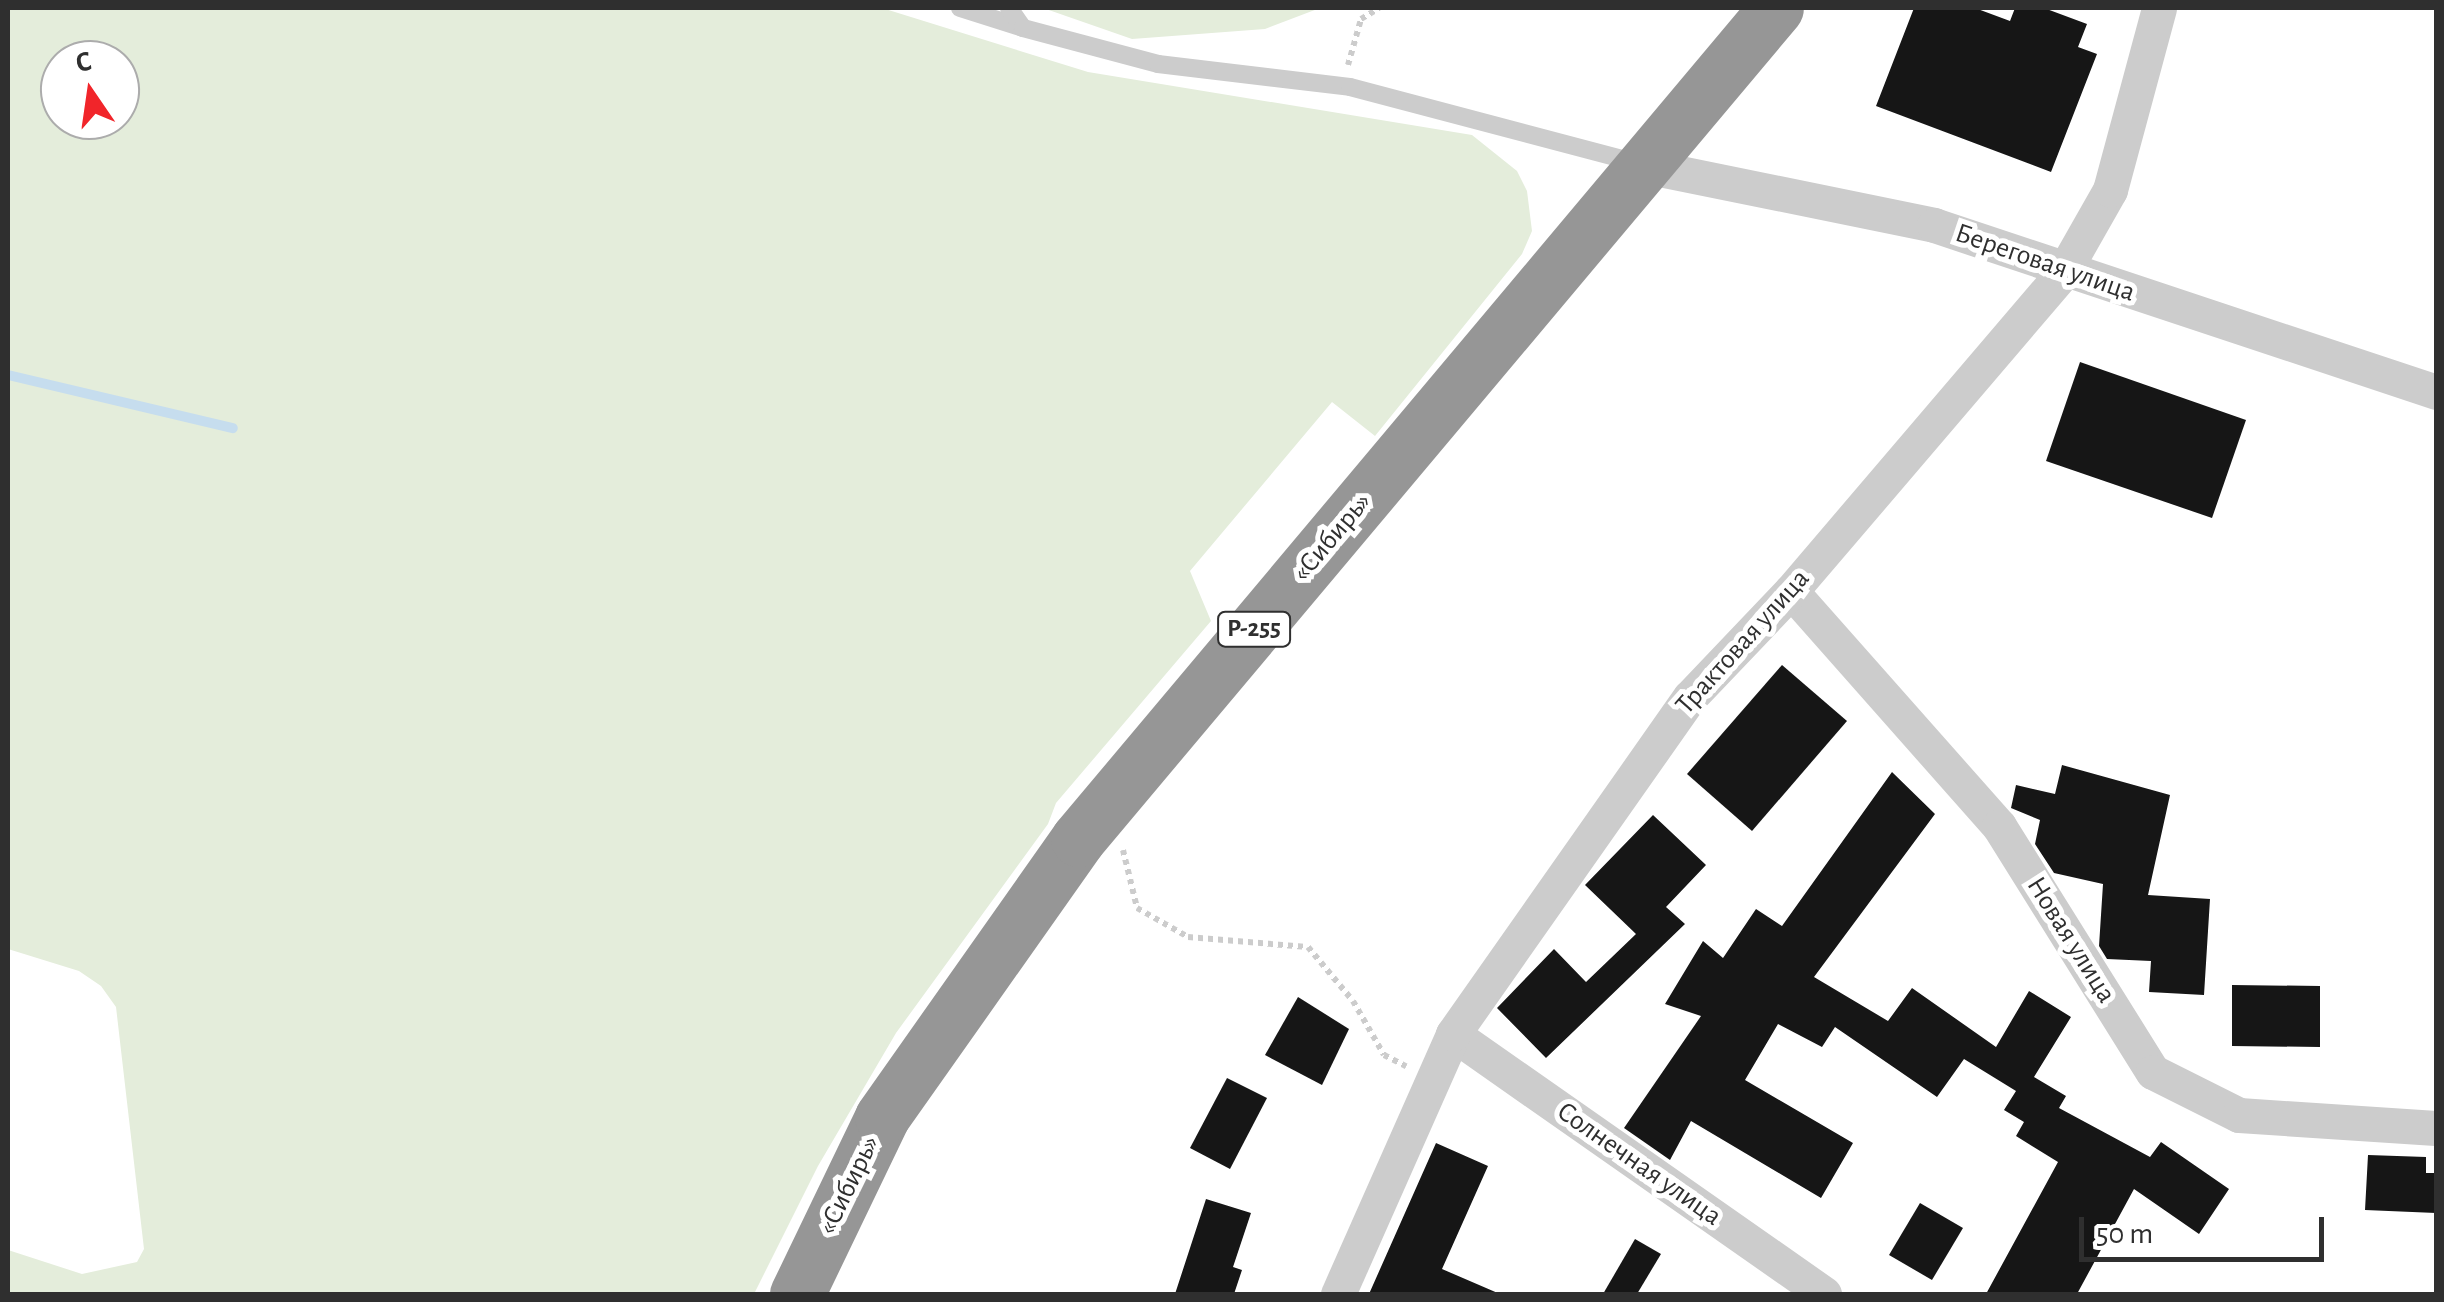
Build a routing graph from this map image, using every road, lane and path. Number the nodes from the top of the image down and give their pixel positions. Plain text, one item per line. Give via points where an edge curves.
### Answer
1 (960, 8) edge
2 (1009, 8) edge
3 (1379, 8) edge
4 (1776, 8) edge
5 (2160, 8) edge
6 (1023, 28) junction
7 (1350, 86) junction
8 (1645, 166) junction
9 (2064, 271) junction
10 (2436, 392) edge
11 (1791, 591) junction
12 (1111, 800) junction
13 (1453, 1034) junction
14 (1433, 1080) junction
15 (2436, 1128) edge
16 (797, 1294) edge
17 (1338, 1294) edge
18 (1824, 1294) edge

1 - 6 lane
2 - 6 lane
3 - 7 path via 1361,19 1348,62
4 - 8 highway, «Сибирь» / Р-255
5 - 9 street, Трактовая улица via 2110,190
6 - 7 lane via 1158,64
7 - 8 lane
8 - 9 street, Береговая улица via 1934,225
8 - 12 highway, «Сибирь» / Р-255
9 - 10 street, Береговая улица
9 - 11 street, Трактовая улица
11 - 13 street, Трактовая улица via 1690,697
11 - 15 street, Новая улица via 1999,826 2154,1072 2239,1114
12 - 14 path via 1137,908 1188,937 1308,947 1353,1001 1384,1055
12 - 16 highway, «Сибирь» / Р-255 via 955,1006 882,1117
13 - 14 street, Трактовая улица
13 - 18 street, Солнечная улица
14 - 17 street, Трактовая улица

